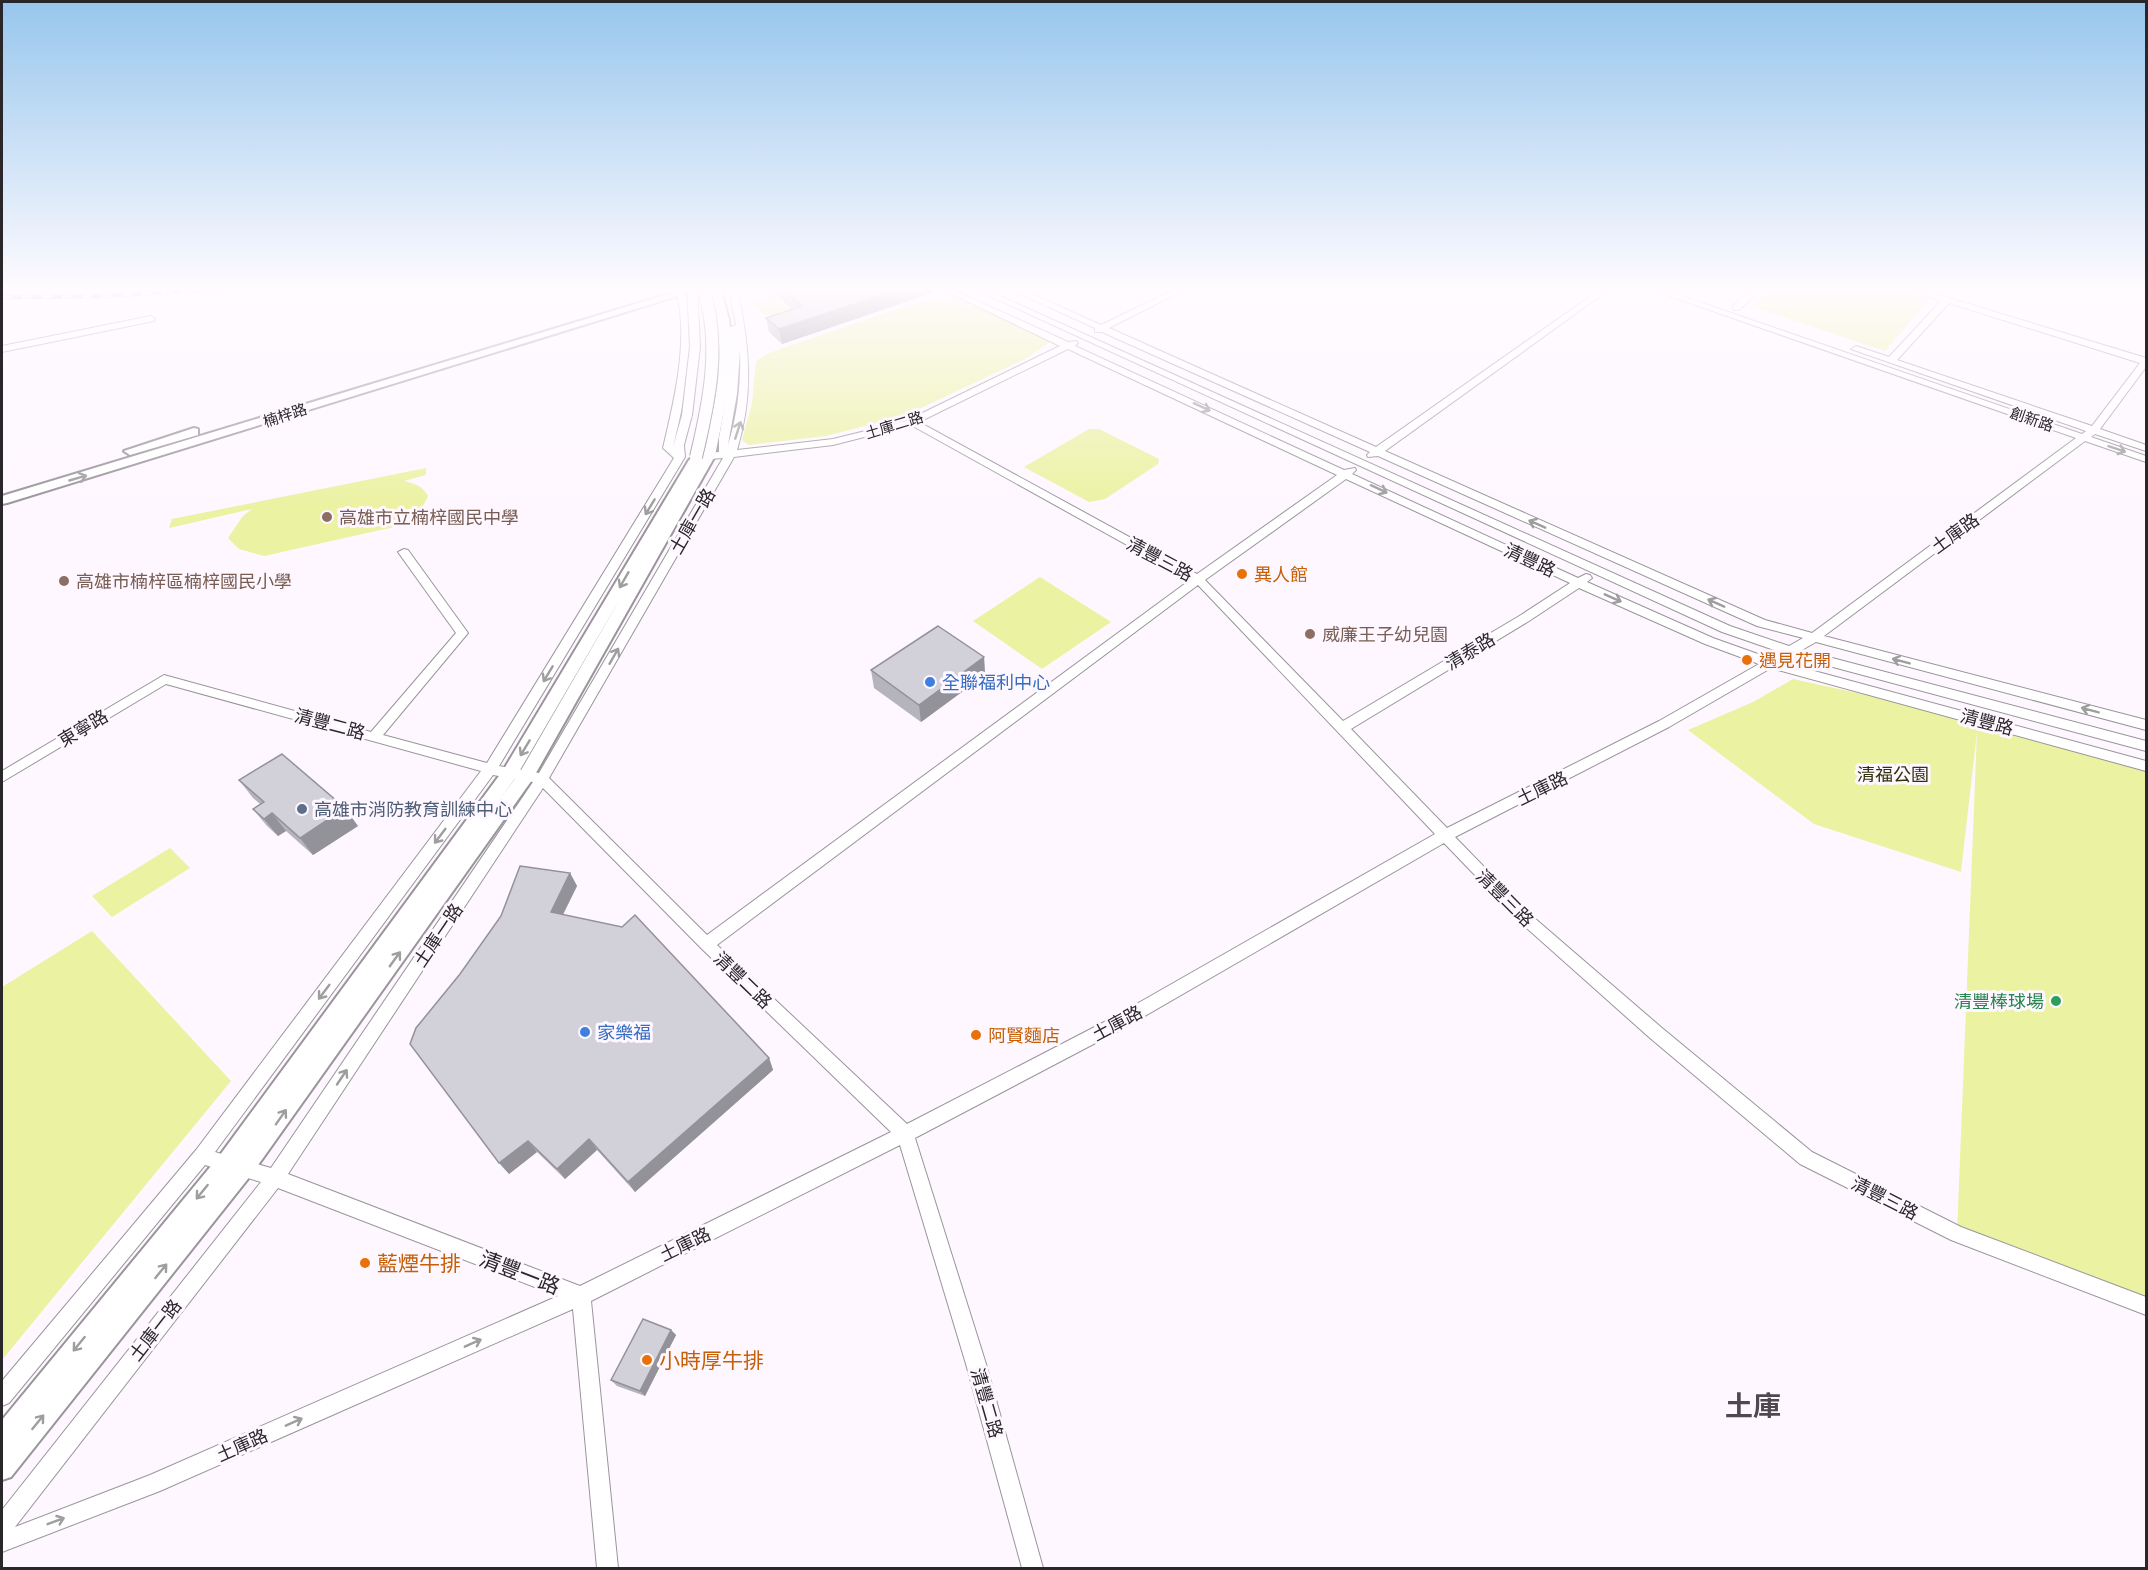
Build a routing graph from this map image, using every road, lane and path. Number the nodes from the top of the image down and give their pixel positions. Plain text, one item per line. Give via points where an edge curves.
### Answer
1 (428, 359) edge
2 (452, 359) edge
3 (682, 359) edge
4 (694, 359) edge
5 (714, 359) edge
6 (727, 359) edge
7 (734, 359) edge
8 (745, 359) edge
9 (1039, 359) edge
10 (1099, 359) edge
11 (1133, 359) edge
12 (1171, 359) edge
13 (1507, 359) edge
14 (1858, 359) edge
15 (1886, 359) edge
16 (1891, 361) joint
17 (2146, 361) edge
18 (912, 422) junction
19 (2094, 430) junction
20 (2084, 437) junction
21 (2146, 448) edge
22 (1376, 452) junction
23 (729, 455) junction
24 (680, 457) junction
25 (703, 457) junction
26 (2146, 459) edge
27 (1360, 463) junction
28 (1346, 474) junction
29 (2, 490) edge
30 (2, 500) edge
31 (404, 552) dead end
32 (1597, 571) junction
33 (1199, 580) junction
34 (1579, 583) junction
35 (1813, 638) junction
36 (1790, 651) junction
37 (1770, 663) junction
38 (164, 679) joint
39 (2146, 725) edge
40 (1342, 728) junction
41 (375, 736) junction
42 (2146, 746) edge
43 (2146, 766) edge
44 (517, 774) junction
45 (2, 777) edge
46 (1444, 836) junction
47 (706, 944) junction
48 (905, 1134) junction
49 (202, 1156) junction
50 (235, 1165) junction
51 (275, 1178) junction
52 (581, 1296) junction
53 (2146, 1306) edge
54 (2, 1396) edge
55 (2, 1439) edge
56 (2, 1468) edge
57 (2, 1526) edge
58 (2, 1542) edge
59 (608, 1569) edge
60 (1033, 1569) edge

1 - 29 street, 楠梓路
30 -> 2 street, 楠梓路
3 - 24 street via 668,448
4 - 24 street, bridge
5 - 25 street, bridge
6 - 25 street via 725,386
7 - 23 street via 731,405 723,440 723,450
23 -> 8 street, 土庫一路 via 743,411
9 - 18 street, 土庫二路
10 -> 28 street, 清豐路
11 - 27 street, 清豐路
12 - 22 street, 清豐路
13 - 22 street
14 - 20 street, 創新路
15 - 16 street, 創新路
16 - 19 street, 創新路
17 - 19 street, 土庫路
18 - 23 street, 土庫二路 via 833,442
18 - 33 street, 清豐三路
19 - 20 street, 土庫路
19 - 21 street, 創新路
20 -> 26 street, 創新路
20 - 35 street, 土庫路
22 - 27 street
35 -> 22 street, 清豐路 via 1761,623
23 - 25 street, 土庫二路
44 -> 23 street, 土庫一路
24 - 25 street, 土庫二路
24 -> 44 street, 土庫一路
25 - 44 street, 土庫一路
27 - 28 street
27 - 32 street, 清豐路
28 - 33 street
28 -> 34 street, 清豐路
31 - 41 street via 462,633
32 - 34 street, 清泰路
32 - 36 street, 清豐路 via 1726,629
33 - 40 street, 清豐三路
33 - 47 street
34 -> 37 street, 清豐路 via 1709,641
34 - 40 street, 清泰路
35 - 36 street, 土庫路
39 -> 35 street, 清豐路
36 - 37 street, 土庫路
36 - 42 street, 清豐路
37 - 43 street, 清豐路
37 - 46 street, 土庫路 via 1596,761
38 - 41 street, 清豐二路
38 - 45 street, 東寧路
40 - 46 street, 清豐三路
41 - 44 street, 清豐二路
44 - 47 street, 清豐二路
44 -> 49 street, 土庫一路
44 - 50 street, 土庫一路
51 -> 44 street, 土庫一路
46 - 48 street, 土庫路 via 1147,1007
46 - 53 street, 清豐三路 via 1527,920 1806,1158 1957,1234
47 - 48 street, 清豐二路
48 - 52 street, 土庫路
48 - 60 street, 清豐二路 via 976,1364
49 - 50 street, 清豐一路
49 - 54 street, 土庫一路
50 - 51 street, 清豐一路
50 -> 55 street, 土庫一路
56 -> 50 street, 土庫一路
51 - 52 street, 清豐一路
51 - 57 street, 土庫一路
58 -> 52 street, 土庫路 via 153,1484
52 - 59 street, 清豐一路

